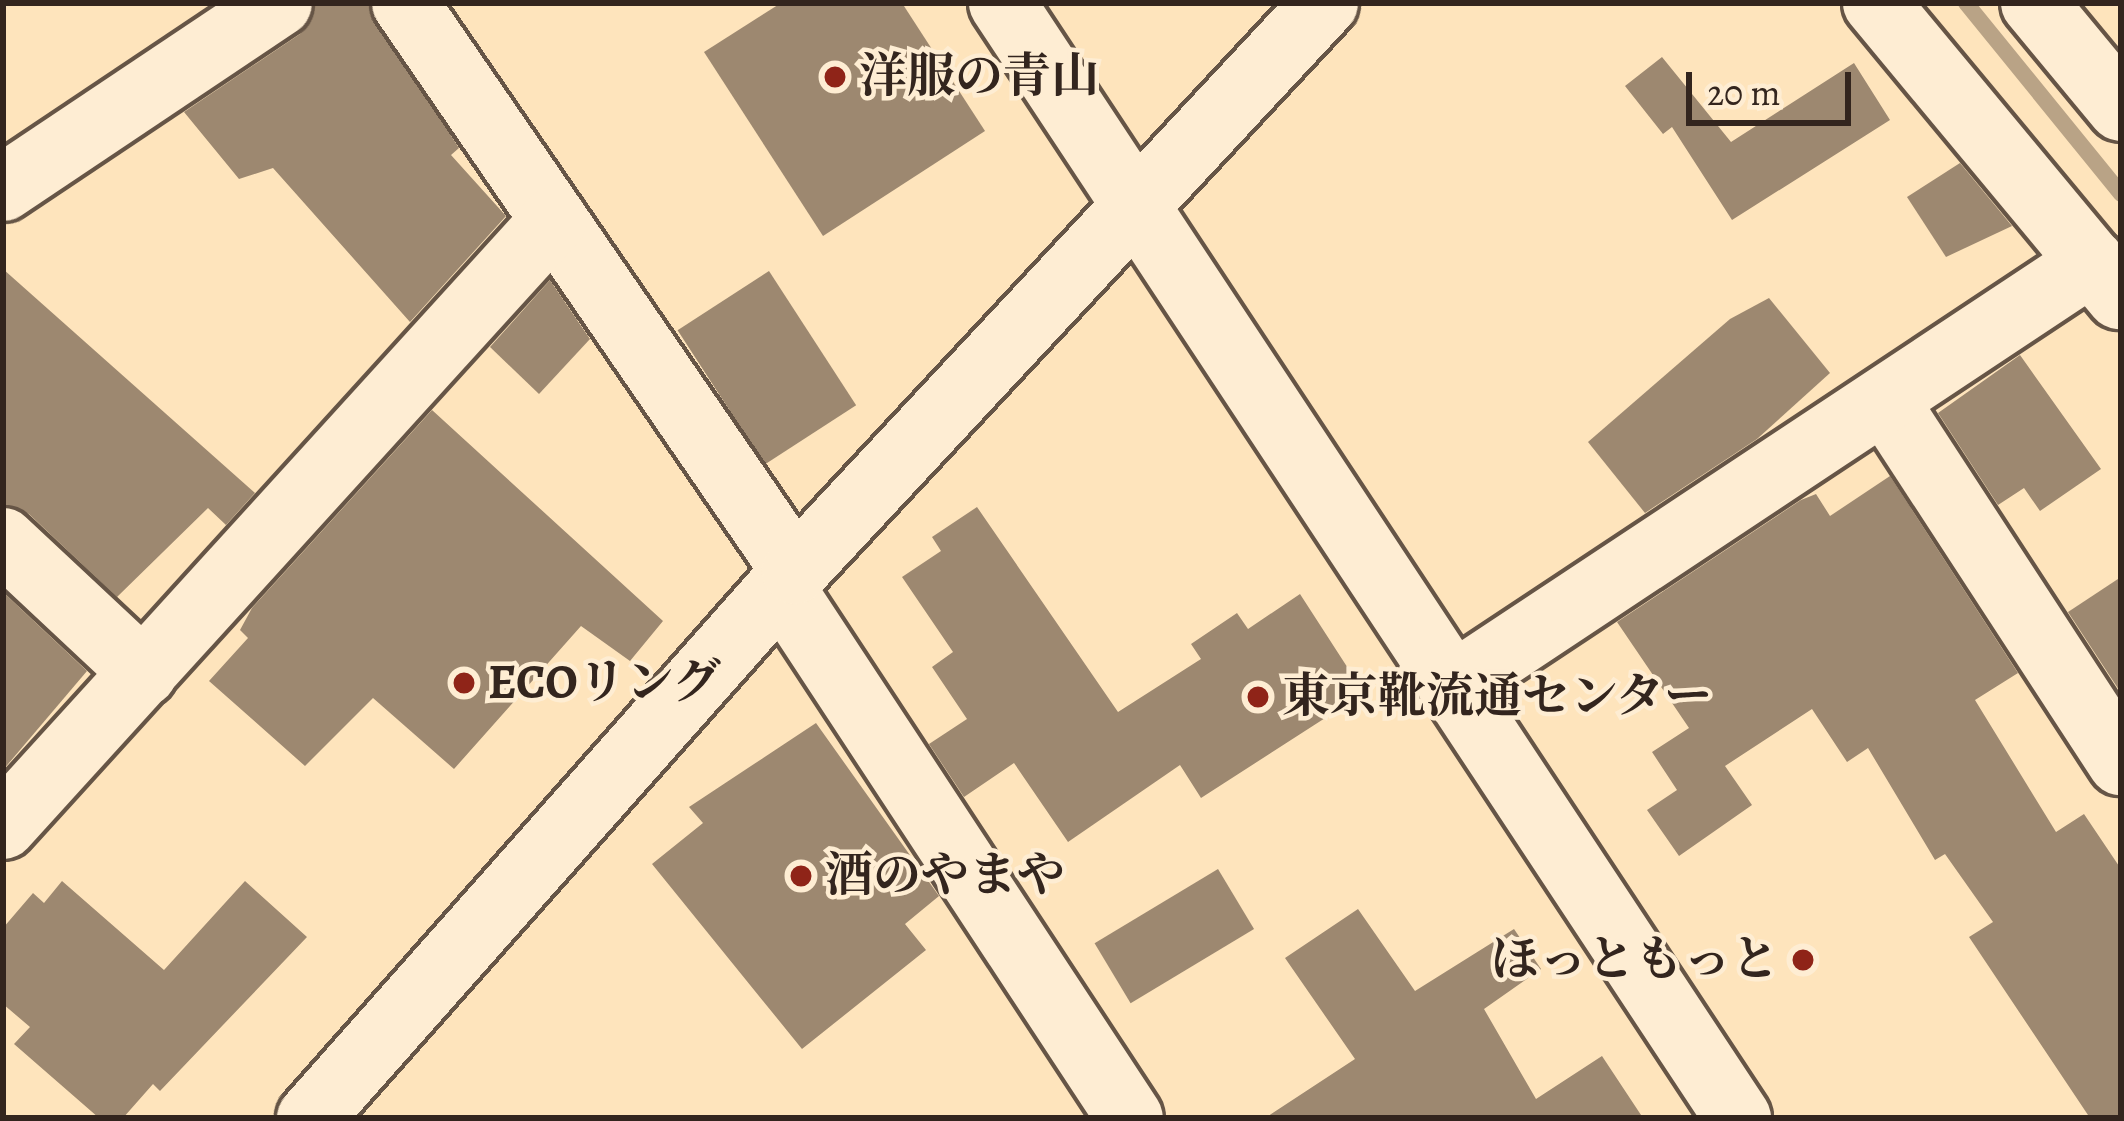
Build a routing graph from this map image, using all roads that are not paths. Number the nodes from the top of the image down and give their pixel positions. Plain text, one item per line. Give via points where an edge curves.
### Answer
1 (279, 3) edge
2 (405, 3) edge
3 (1002, 3) edge
4 (1325, 3) edge
5 (1876, 3) edge
6 (2034, 3) edge
7 (2121, 108) edge
8 (3, 188) edge
9 (1138, 211) junction
10 (554, 220) junction
11 (2107, 280) edge
12 (1886, 402) junction
13 (3, 542) edge
14 (788, 579) junction
15 (144, 673) junction
16 (1451, 687) junction
17 (2121, 762) edge
18 (3, 826) edge
19 (310, 1118) edge
20 (1130, 1118) edge
21 (1738, 1118) edge

1 - 8 street
2 - 10 street
3 - 9 street
4 - 9 street
5 - 11 street
6 - 7 street
9 - 14 street
9 - 16 street
10 - 14 street
10 - 15 street
11 - 12 street
12 - 16 street
12 - 17 street
13 - 15 street
14 - 19 street
14 - 20 street
15 - 18 street
16 - 21 street

